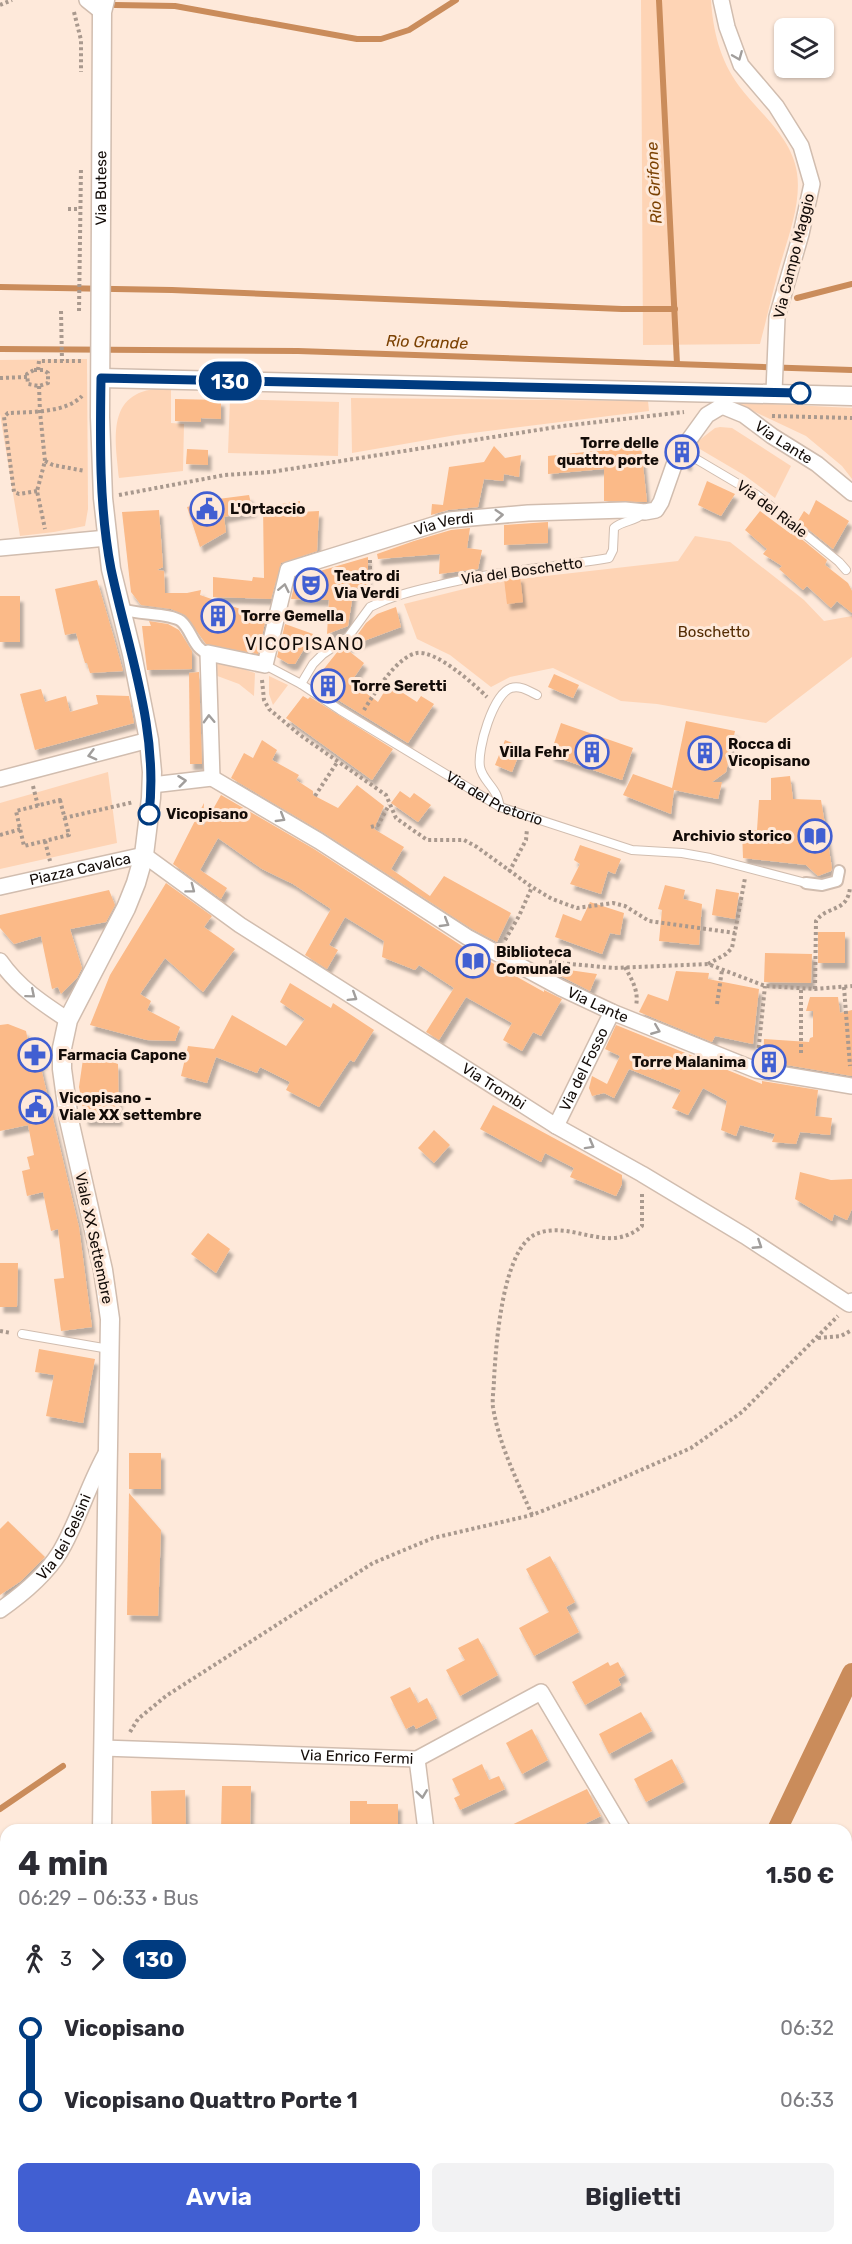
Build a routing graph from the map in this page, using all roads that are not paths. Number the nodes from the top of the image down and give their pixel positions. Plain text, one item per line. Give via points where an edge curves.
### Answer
1 (87, 0) edge
2 (721, 0) edge
3 (104, 6) edge
4 (101, 378) junction
5 (774, 383) junction
6 (852, 396) edge
7 (722, 399) junction
8 (689, 450) joint
9 (674, 465) tunnel mouth
10 (852, 493) edge
11 (645, 512) junction
12 (107, 538) junction
13 (0, 548) edge
14 (846, 570) dead end
15 (122, 609) junction
16 (208, 652) junction
17 (265, 665) junction
18 (301, 684) junction
19 (537, 695) dead end
20 (149, 740) junction
21 (212, 778) junction
22 (0, 779) edge
23 (151, 791) junction
24 (503, 808) junction
25 (144, 855) junction
26 (839, 872) dead end
27 (806, 883) joint
28 (0, 887) edge
29 (0, 961) edge
30 (612, 1012) junction
31 (68, 1020) junction
32 (852, 1088) edge
33 (556, 1126) junction
34 (850, 1303) edge
35 (22, 1334) dead end
36 (110, 1349) junction
37 (108, 1450) junction
38 (0, 1610) edge
39 (112, 1748) junction
40 (417, 1759) junction
41 (103, 1824) edge
42 (425, 1824) edge
43 (619, 1824) edge

1 - 3 street
2 -> 5 street, Via Campo Maggio via 741,65 777,106 801,146 812,184 777,317
3 - 4 street, Via Butese via 102,327 93,360
4 - 7 street
4 - 12 street, Via Butese
5 - 6 street
5 - 7 street
7 - 8 street via 707,415
7 - 10 street, Via Lante
8 - 14 lane, Via del Riale via 757,495
9 - 11 street via 661,502 656,510
17 -> 11 street, Via Verdi via 288,570 449,520 590,510
11 - 18 lane, Via del Boschetto via 614,528 609,558 509,570 390,597 370,607 348,637 313,664
12 - 13 street
12 - 15 street, Piazza Cavalca
15 - 16 street via 181,621 196,645
15 - 20 street, Piazza Cavalca
16 - 17 street, Via del Pretorio
21 -> 16 street
17 - 18 lane, Via del Pretorio
18 - 24 lane, Via del Pretorio
19 - 24 lane via 513,687 504,692 482,740 482,776
20 -> 22 street
20 - 23 street, Piazza Cavalca
23 -> 21 street
21 -> 30 street, Via Lante via 497,954
23 - 25 street, Piazza Cavalca
24 - 27 lane, Via del Pretorio via 632,850 682,853
25 - 28 street, Piazza Cavalca
25 - 31 street, Viale XX Settembre via 126,908
25 -> 33 street, Via Trombi via 240,925
26 - 27 street via 835,882
29 -> 31 street via 32,996
30 -> 32 street, Via Lante via 756,1070
30 - 33 street, Via del Fosso
31 - 36 street, Viale XX Settembre via 62,1048 63,1092 103,1270
33 -> 34 street, Via Trombi via 745,1236
35 - 36 lane
36 - 37 street, Viale XX Settembre
37 - 38 street, Via dei Gelsini via 60,1552 31,1588
37 - 39 street, Viale XX Settembre
39 - 40 street, Via Enrico Fermi
39 - 41 street, Viale XX Settembre
40 -> 42 street
40 - 43 street, Via Enrico Fermi via 541,1692

